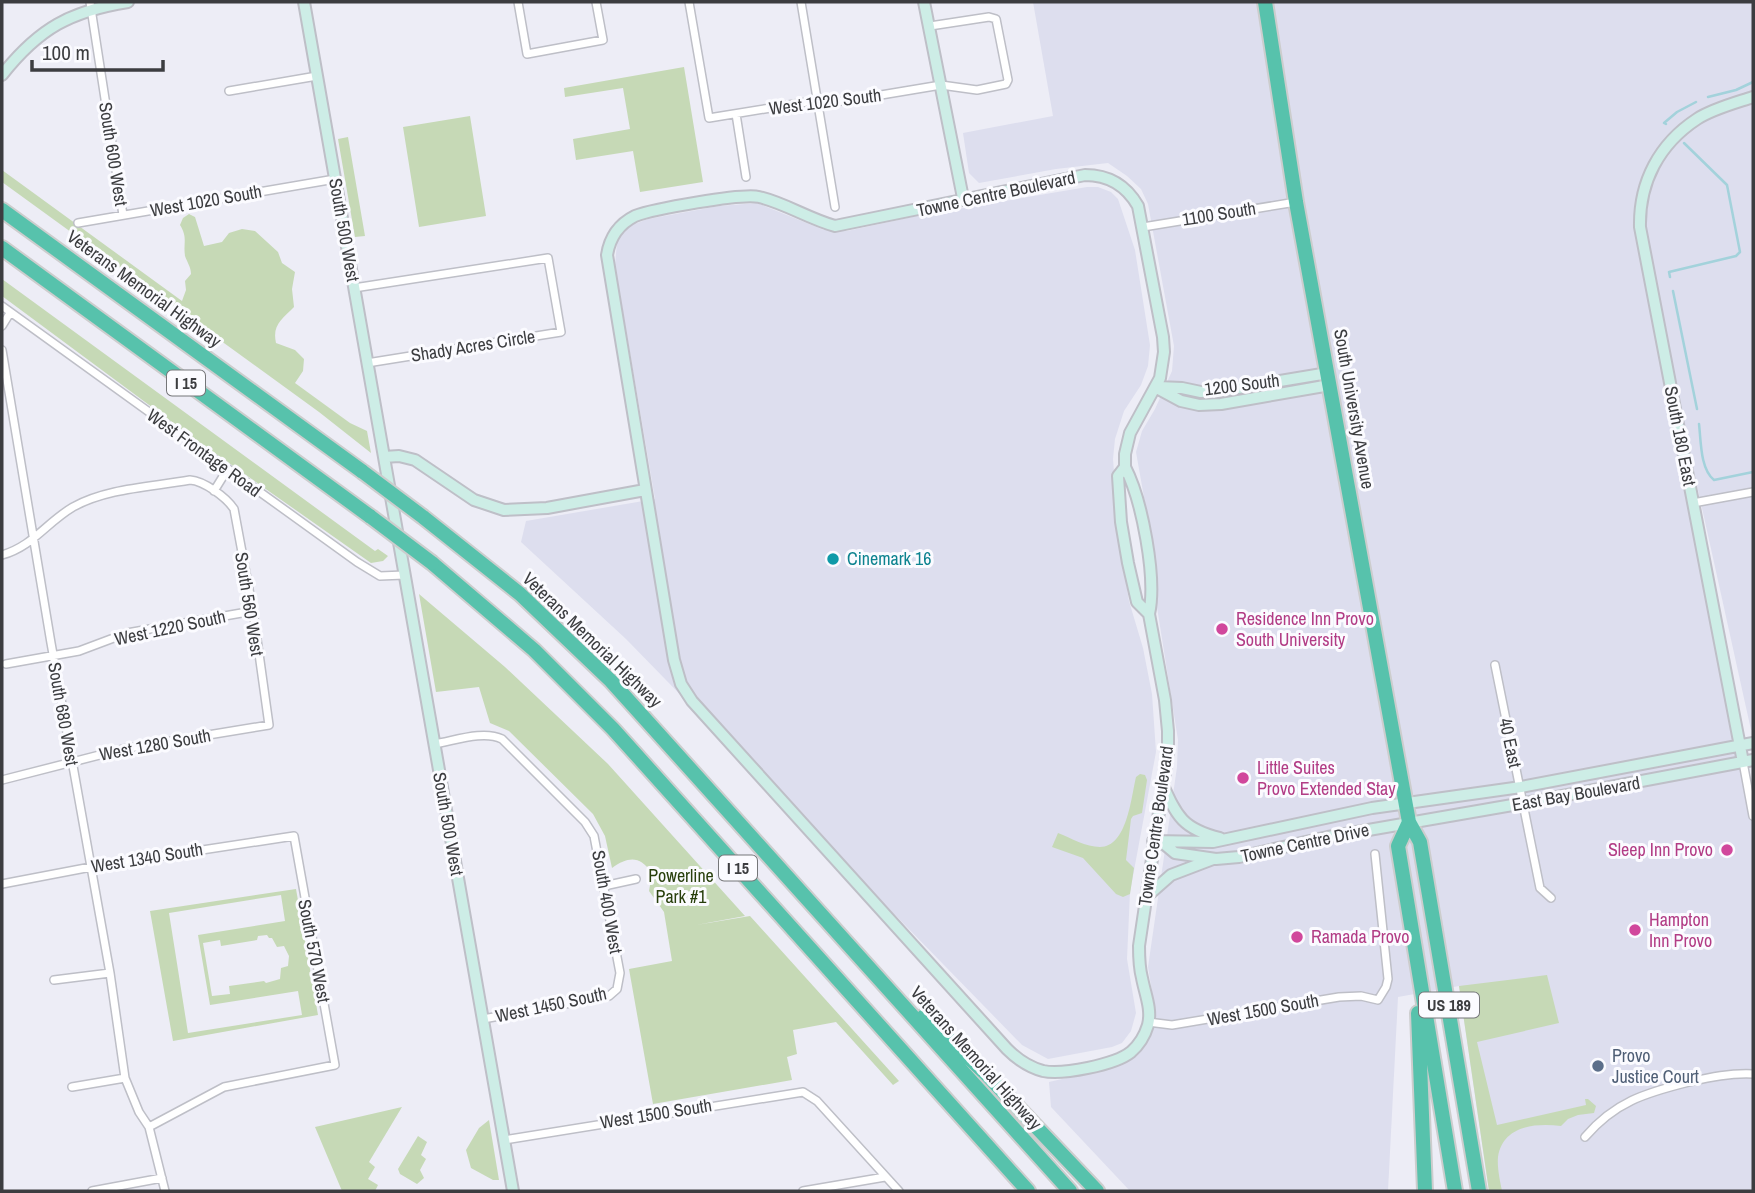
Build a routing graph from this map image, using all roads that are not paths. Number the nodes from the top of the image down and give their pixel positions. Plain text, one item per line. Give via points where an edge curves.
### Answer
1 (128, 2) edge
2 (304, 2) edge
3 (518, 2) edge
4 (596, 2) edge
5 (689, 2) edge
6 (801, 2) edge
7 (924, 2) edge
8 (1265, 2) edge
9 (90, 6) edge
10 (930, 26) junction
11 (2, 75) edge
12 (317, 76) junction
13 (941, 85) junction
14 (229, 91) dead end
15 (1753, 97) edge
16 (818, 101) junction
17 (736, 114) junction
18 (746, 177) dead end
19 (335, 179) junction
20 (963, 198) junction
21 (1296, 202) junction
22 (835, 207) dead end
23 (2, 210) edge
24 (123, 215) junction
25 (78, 223) dead end
26 (1143, 228) junction
27 (2, 248) edge
28 (354, 288) junction
29 (2, 306) edge
30 (10, 313) junction
31 (2, 326) edge
32 (2, 349) edge
33 (367, 363) junction
34 (1329, 379) junction
35 (1155, 387) junction
36 (384, 457) junction
37 (1125, 467) junction
38 (227, 470) junction
39 (645, 490) junction
40 (214, 491) junction
41 (1753, 492) edge
42 (1693, 503) junction
43 (33, 539) junction
44 (2, 555) edge
45 (404, 575) junction
46 (253, 611) junction
47 (1149, 614) junction
48 (53, 656) junction
49 (6, 664) dead end
50 (1495, 665) dead end
51 (269, 725) joint
52 (1753, 743) edge
53 (434, 744) junction
54 (1740, 746) junction
55 (1748, 761) edge
56 (72, 762) junction
57 (2, 780) edge
58 (1162, 782) junction
59 (1521, 787) junction
60 (1524, 803) junction
61 (1406, 804) junction
62 (1753, 816) edge
63 (1409, 822) junction
64 (293, 836) joint
65 (1226, 840) junction
66 (1158, 842) junction
67 (1375, 854) dead end
68 (1216, 859) junction
69 (90, 867) junction
70 (636, 879) dead end
71 (2, 884) edge
72 (604, 886) junction
73 (1146, 897) junction
74 (1551, 898) dead end
75 (854, 951) junction
76 (1417, 970) junction
77 (110, 973) junction
78 (54, 980) dead end
79 (617, 989) joint
80 (483, 1019) junction
81 (1149, 1022) junction
82 (1753, 1074) edge
83 (125, 1078) junction
84 (72, 1087) dead end
85 (149, 1128) junction
86 (1585, 1137) dead end
87 (504, 1140) junction
88 (886, 1177) junction
89 (162, 1178) junction
90 (92, 1191) edge
91 (165, 1191) edge
92 (513, 1191) edge
93 (803, 1191) edge
94 (898, 1191) edge
95 (1028, 1191) edge
96 (1070, 1191) edge
97 (1097, 1191) edge
98 (1425, 1191) edge
99 (1455, 1191) edge
100 (1479, 1191) edge

1 - 9 street
2 - 12 street, South 500 West
3 - 4 street via 527,54 603,40
5 - 17 street, West 1020 South via 709,118
6 - 16 street
7 - 10 street
8 - 21 highway, South University Avenue / US 189
9 - 11 street via 58,22
9 - 24 street, South 600 West
10 - 13 street
10 - 13 street, West 1020 South via 994,17 1008,80 977,90
12 - 14 street
12 - 19 street, South 500 West
13 - 16 street, West 1020 South
13 - 20 street
15 - 42 street, South 180 East via 1698,118 1668,144 1650,171 1641,199 1640,227
16 - 17 street, West 1020 South
16 - 22 street
17 - 18 street
19 - 24 street, West 1020 South
19 - 28 street, South 500 West
20 - 26 street, Towne Centre Boulevard via 1077,176 1100,176 1132,196
20 - 39 street, Towne Centre Boulevard via 835,226 762,197 744,196 648,212 622,224 610,243 608,268
21 - 26 street, 1100 South
21 - 34 highway, South University Avenue / US 189
23 - 75 highway, Veterans Memorial Highway / I 15, bridge via 424,517 512,587 654,727
24 - 25 street, West 1020 South
26 - 35 street, Towne Centre Boulevard via 1163,344 1163,364
27 - 95 highway, I 15, bridge via 432,563 534,650 613,729
28 - 33 street, South 500 West
28 - 33 street, Shady Acres Circle via 548,258 561,332
29 - 30 street, West Frontage Road
30 - 31 street
30 - 38 street, West Frontage Road
32 - 43 street, South 680 West
33 - 36 street, South 500 West
34 - 35 street, 1200 South via 1200,392
34 - 35 street, 1200 South via 1221,404 1181,401
34 - 61 highway, South University Avenue / US 189
35 - 37 street, Towne Centre Boulevard via 1130,433
36 - 39 street via 415,460 484,505 512,511
36 - 45 street, South 500 West
37 - 47 street via 1134,488 1148,559 1153,596
37 - 47 street, Towne Centre Boulevard via 1118,476 1122,531 1137,602
38 - 40 street
38 - 45 street, West Frontage Road via 368,570 380,576
39 - 81 street, Towne Centre Boulevard via 674,660 687,695 1007,1049 1030,1067 1068,1071 1124,1057 1138,1045
40 - 43 street via 190,480 104,495 73,507
40 - 46 street, South 560 West via 234,509
41 - 42 street
42 - 54 street, South 180 East
43 - 44 street via 18,551
43 - 48 street, South 680 West
45 - 53 street, South 500 West
46 - 48 street, West 1220 South via 127,633
46 - 51 street, South 560 West
47 - 58 street, Towne Centre Boulevard via 1168,721
48 - 49 street, West 1220 South
48 - 56 street, South 680 West
50 - 59 street, 40 East
51 - 56 street, West 1280 South
52 - 54 street, East Bay Boulevard
53 - 72 street, South 400 West via 489,735 506,742 585,822 597,844
53 - 80 street, South 500 West
54 - 55 street, South 180 East
54 - 59 street, East Bay Boulevard
55 - 60 street, East Bay Boulevard
55 - 62 street, South 180 East
56 - 57 street, West 1280 South
56 - 69 street, South 680 West
58 - 65 street via 1181,820 1191,829
58 - 66 street, Towne Centre Boulevard
59 - 60 street, 40 East
59 - 61 street, East Bay Boulevard
60 - 63 street, East Bay Boulevard
60 - 74 street, 40 East via 1540,888
61 - 63 highway, South University Avenue / US 189
61 - 65 street, Towne Centre Drive
63 - 68 street, Towne Centre Drive
63 - 76 highway, South University Avenue / US 189 via 1398,846
63 - 100 highway, South University Avenue / US 189 via 1420,842
64 - 69 street, West 1340 South
64 - 85 street, South 570 West via 335,1065 224,1087
65 - 66 street, Towne Centre Drive
66 - 68 street, Towne Centre Drive via 1175,853
66 - 73 street, Towne Centre Boulevard
67 - 81 street, West 1500 South via 1388,979 1378,1000 1339,997 1172,1025
68 - 73 street via 1171,875
69 - 71 street, West 1340 South
69 - 77 street, South 680 West
70 - 72 street
72 - 79 street, South 400 West via 620,973
73 - 81 street, Towne Centre Boulevard via 1139,962
75 - 96 highway, Veterans Memorial Highway / I 15
75 - 97 highway via 987,1075
76 - 98 highway
76 - 99 highway, South University Avenue / US 189
77 - 78 street
77 - 83 street, South 680 West
79 - 80 street, West 1450 South via 603,998
80 - 87 street, South 500 West
82 - 86 street via 1721,1074 1651,1091 1599,1120
83 - 84 street
83 - 85 street, South 680 West
85 - 89 street
87 - 88 street, West 1500 South via 795,1091 817,1101
87 - 92 street, South 500 West
88 - 93 street
88 - 94 street
89 - 90 street
89 - 91 street

